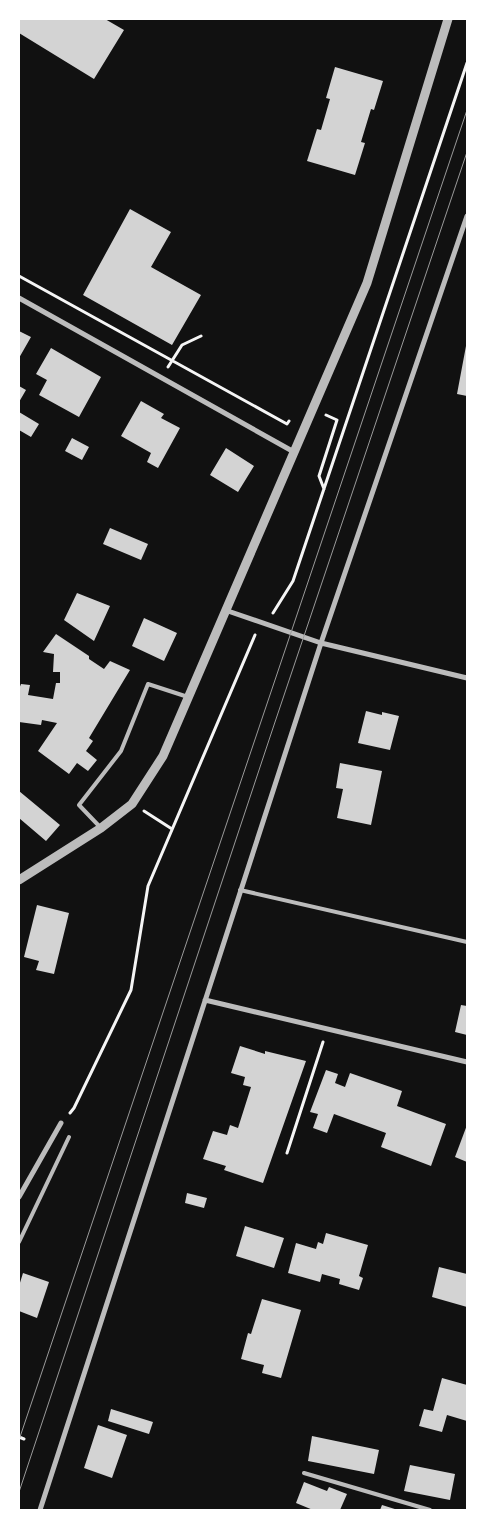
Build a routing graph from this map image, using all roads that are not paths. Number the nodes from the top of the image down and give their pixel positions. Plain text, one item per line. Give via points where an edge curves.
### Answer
1 (448, 19) edge
2 (467, 216) edge
3 (19, 298) edge
4 (294, 452) junction
5 (224, 610) junction
6 (321, 642) junction
7 (467, 678) edge
8 (188, 697) junction
9 (101, 828) junction
10 (19, 880) edge
11 (240, 890) junction
12 (467, 942) edge
13 (205, 1000) junction
14 (467, 1062) edge
15 (61, 1123) road end
16 (69, 1137) dead end
17 (19, 1197) edge
18 (19, 1242) edge
19 (304, 1473) dead end
20 (40, 1510) edge
21 (430, 1510) edge

1 - 4 street via 367,282
2 - 6 street
3 - 4 street
4 - 5 street
5 - 6 street
5 - 8 street
6 - 7 street
6 - 11 street
8 - 9 street via 163,756 132,804
8 - 9 lane via 148,684 121,751 79,805
9 - 10 street
11 - 12 lane
11 - 13 street
13 - 14 street
13 - 20 street
15 - 17 street
16 - 18 lane
19 - 21 lane

